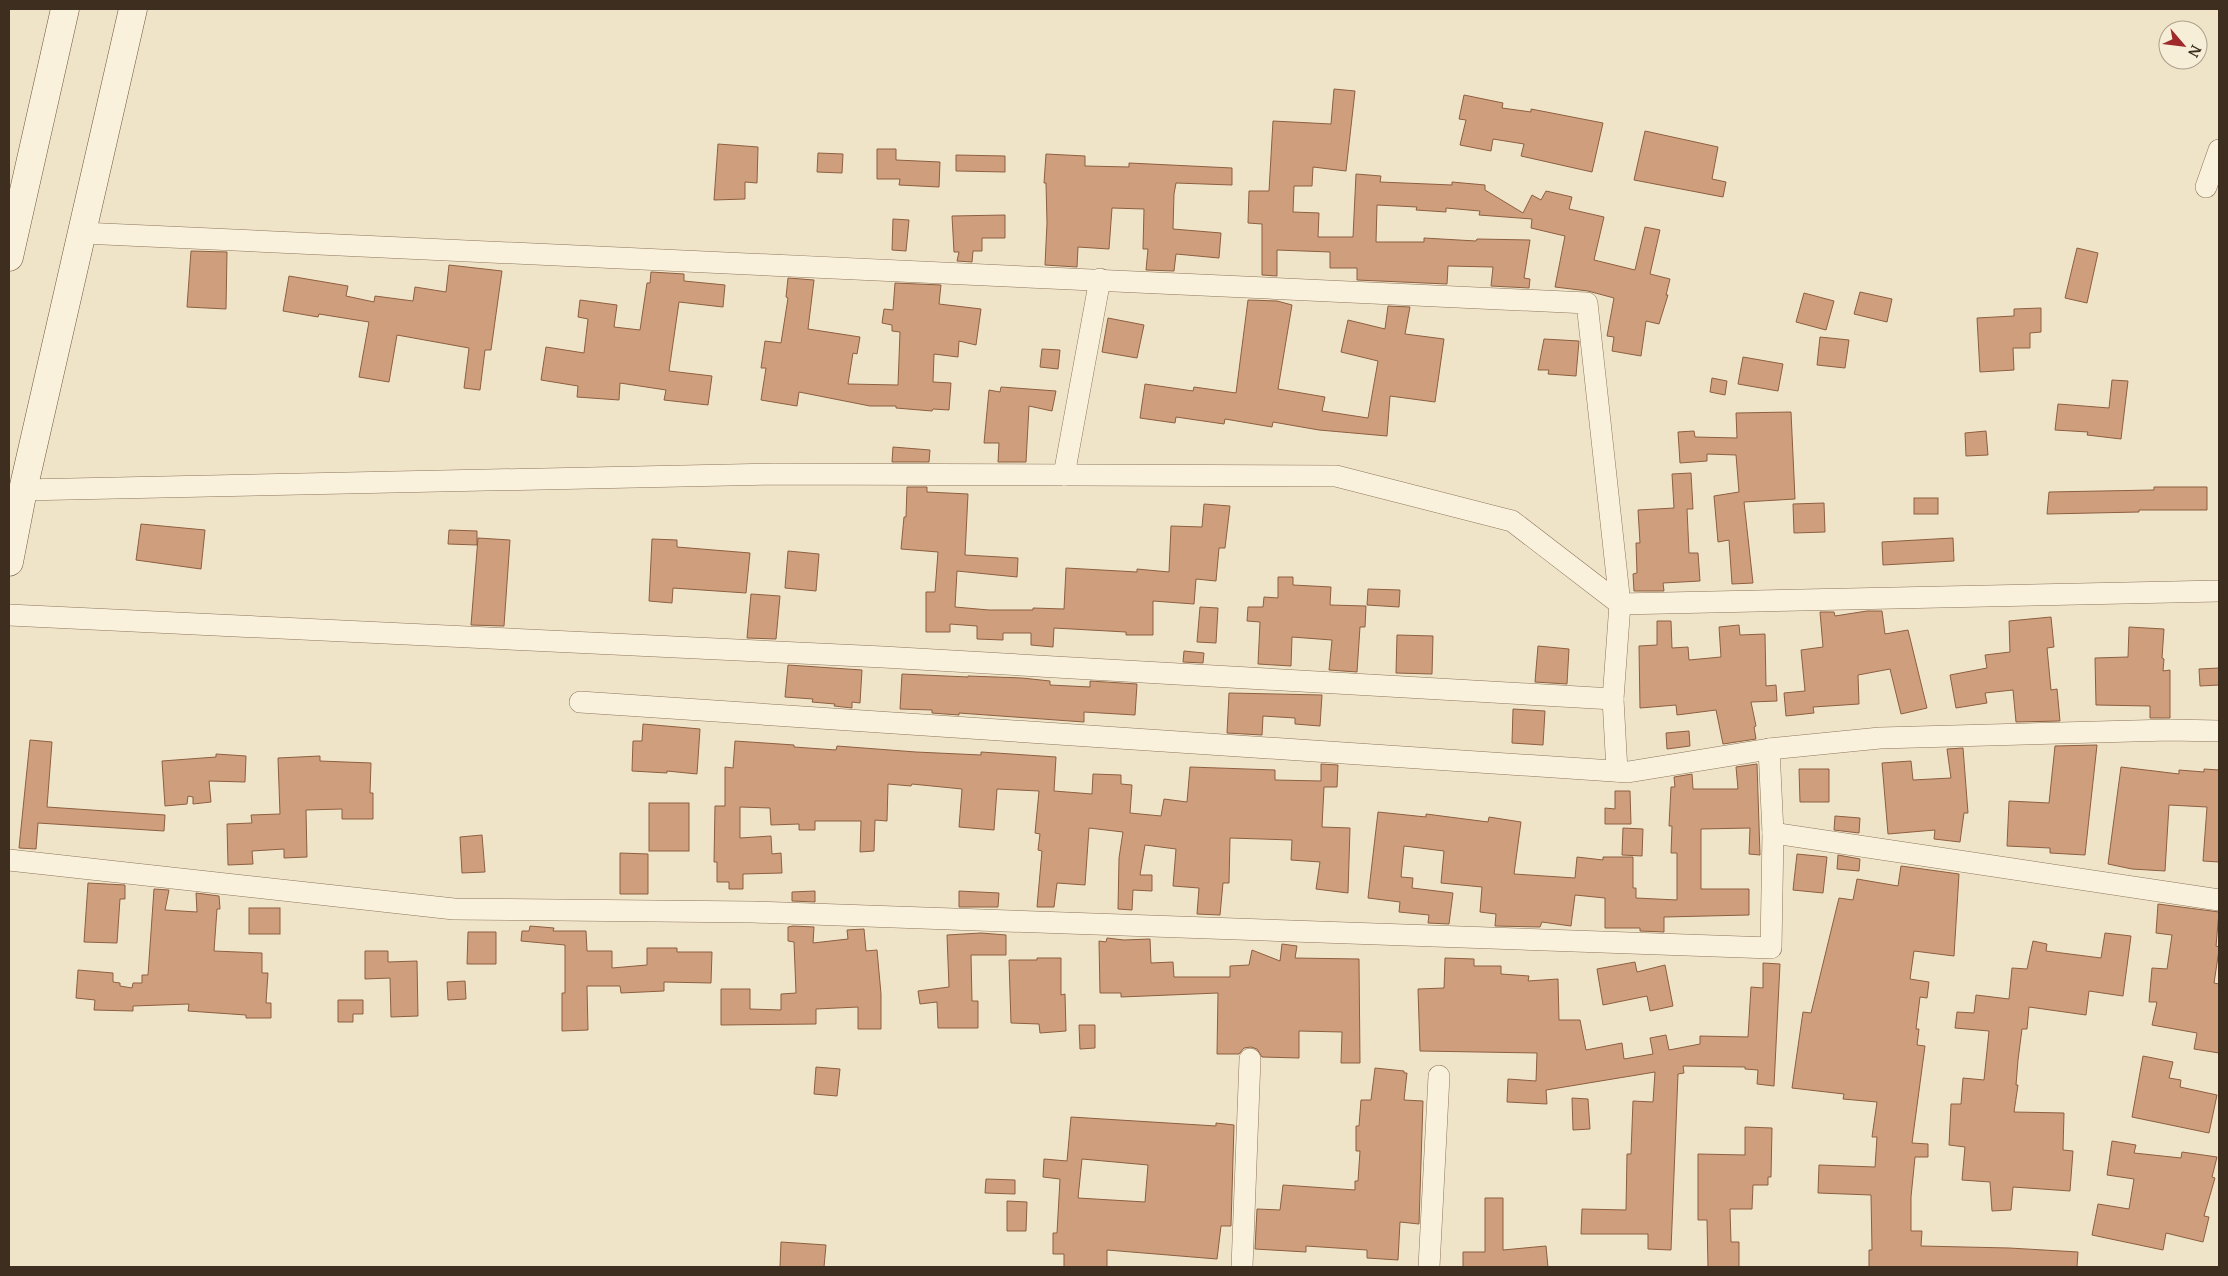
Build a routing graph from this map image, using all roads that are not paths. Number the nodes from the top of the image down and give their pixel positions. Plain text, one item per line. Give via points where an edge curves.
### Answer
1 (65, 9) edge
2 (133, 9) edge
3 (2219, 150) edge
4 (2206, 187) dead end
5 (82, 233) junction
6 (9, 257) edge
7 (1100, 279) junction
8 (1064, 475) junction
9 (23, 490) junction
10 (9, 562) edge
11 (2219, 591) edge
12 (1620, 604) junction
13 (9, 615) edge
14 (1613, 699) junction
15 (580, 702) dead end
16 (2219, 731) edge
17 (1769, 749) junction
18 (1616, 771) junction
19 (1773, 833) junction
20 (9, 860) edge
21 (2219, 900) edge
22 (1250, 1059) dead end
23 (1439, 1076) dead end
24 (1242, 1267) edge
25 (1429, 1267) edge

1 - 6 main road
2 - 5 main road
3 - 4 street
5 - 7 street
5 - 9 main road
7 - 8 street
7 - 12 street via 1587,303
8 - 9 street via 773,474
8 - 12 street via 1336,476 1512,521
9 - 10 main road
11 - 12 street
12 - 14 street
13 - 14 street via 883,657
14 - 18 street
15 - 18 street
16 - 17 street via 1880,738
17 - 18 street via 1628,772
17 - 19 street
19 - 20 street via 1771,948 753,912 454,909
19 - 21 street
22 - 24 street
23 - 25 street

